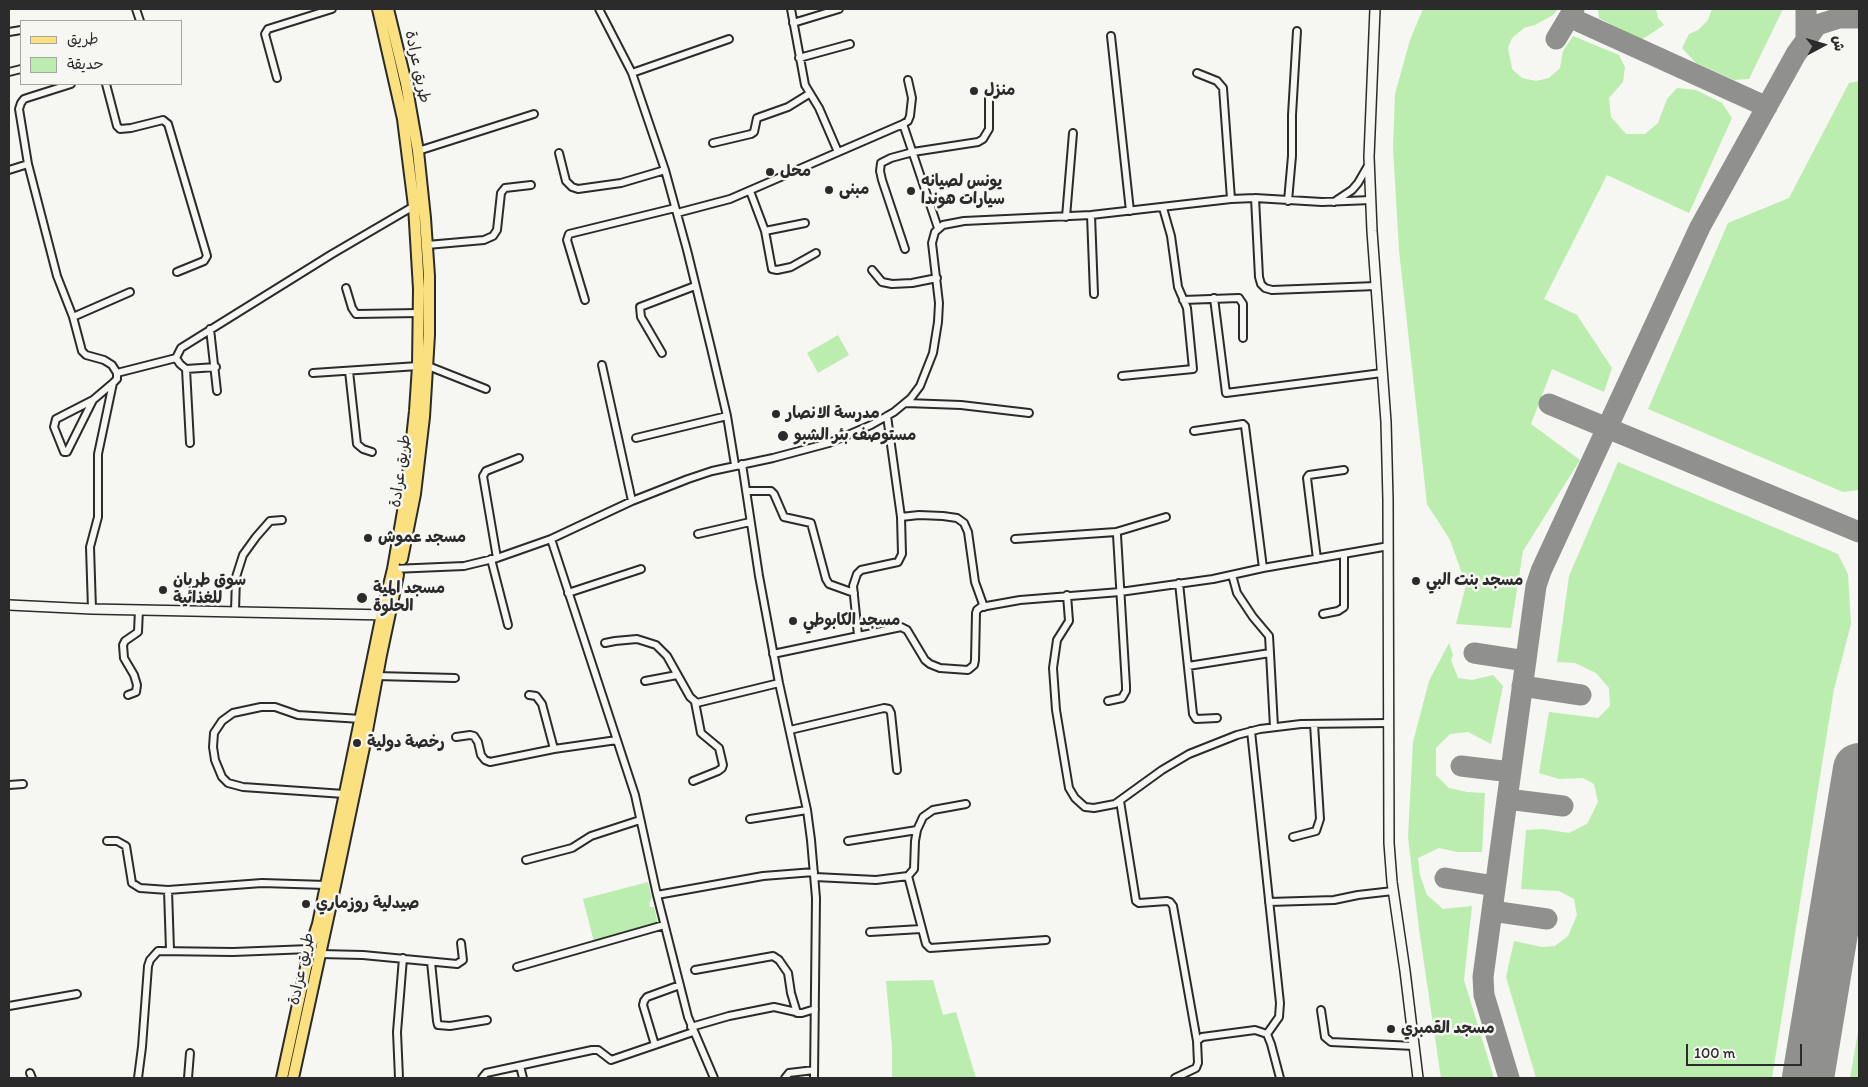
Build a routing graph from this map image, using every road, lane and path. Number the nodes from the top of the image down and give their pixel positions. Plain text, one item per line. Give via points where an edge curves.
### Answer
1 (332, 9) edge
2 (378, 9) edge
3 (388, 9) edge
4 (599, 9) edge
5 (791, 9) edge
6 (840, 9) edge
7 (1375, 9) edge
8 (793, 23) junction
9 (1297, 31) dead end
10 (1111, 36) dead end
11 (729, 39) dead end
12 (850, 44) dead end
13 (799, 58) junction
14 (1197, 72) dead end
15 (632, 73) junction
16 (277, 78) dead end
17 (908, 80) dead end
18 (106, 85) edge
19 (51, 86) edge
20 (809, 94) junction
21 (989, 97) dead end
22 (534, 114) dead end
23 (903, 124) junction
24 (1073, 133) dead end
25 (713, 143) dead end
26 (418, 150) junction
27 (838, 152) junction
28 (913, 152) junction
29 (559, 153) dead end
30 (1369, 163) junction
31 (28, 164) junction
32 (9, 170) edge
33 (665, 170) junction
34 (531, 184) dead end
35 (750, 190) junction
36 (1255, 198) junction
37 (1232, 199) junction
38 (1371, 200) junction
39 (1288, 201) junction
40 (1333, 202) junction
41 (414, 206) junction
42 (1163, 208) junction
43 (676, 211) junction
44 (1130, 212) junction
45 (1092, 215) junction
46 (1066, 216) junction
47 (805, 223) dead end
48 (938, 228) junction
49 (765, 231) junction
50 (427, 245) junction
51 (905, 249) dead end
52 (816, 254) dead end
53 (872, 270) dead end
54 (176, 272) dead end
55 (937, 278) junction
56 (695, 286) junction
57 (1376, 286) junction
58 (346, 288) dead end
59 (130, 292) dead end
60 (1094, 294) dead end
61 (1214, 298) junction
62 (585, 300) dead end
63 (1183, 300) junction
64 (419, 313) junction
65 (73, 317) junction
66 (210, 329) junction
67 (1243, 338) dead end
68 (662, 353) dead end
69 (176, 358) junction
70 (602, 365) dead end
71 (423, 366) junction
72 (216, 367) junction
73 (186, 369) junction
74 (349, 371) junction
75 (117, 373) junction
76 (313, 373) dead end
77 (1382, 373) junction
78 (1122, 376) dead end
79 (113, 383) junction
80 (486, 389) dead end
81 (217, 392) dead end
82 (93, 400) junction
83 (906, 403) junction
84 (1028, 413) dead end
85 (727, 416) junction
86 (887, 416) junction
87 (1194, 431) dead end
88 (636, 438) dead end
89 (190, 443) dead end
90 (372, 452) dead end
91 (519, 458) dead end
92 (739, 465) junction
93 (1344, 470) dead end
94 (746, 491) junction
95 (632, 501) junction
96 (901, 517) junction
97 (1166, 517) dead end
98 (282, 520) dead end
99 (750, 522) junction
100 (1116, 532) junction
101 (698, 534) dead end
102 (550, 539) junction
103 (1015, 539) dead end
104 (1389, 546) junction
105 (1344, 554) junction
106 (494, 559) junction
107 (1317, 559) junction
108 (641, 568) dead end
109 (1263, 568) junction
110 (396, 569) junction
111 (1232, 575) junction
112 (1179, 583) junction
113 (1120, 592) junction
114 (568, 593) junction
115 (854, 593) junction
116 (1068, 595) junction
117 (9, 605) edge
118 (984, 606) junction
119 (92, 609) junction
120 (139, 609) junction
121 (236, 611) junction
122 (386, 614) junction
123 (1323, 614) dead end
124 (508, 625) dead end
125 (858, 635) junction
126 (605, 643) dead end
127 (1270, 653) junction
128 (773, 654) junction
129 (1188, 666) junction
130 (376, 676) junction
131 (677, 676) junction
132 (455, 678) dead end
133 (645, 682) dead end
134 (779, 683) junction
135 (529, 694) dead end
136 (128, 695) dead end
137 (1108, 701) dead end
138 (695, 702) junction
139 (1217, 718) dead end
140 (361, 719) junction
141 (1389, 723) junction
142 (1314, 724) junction
143 (1274, 727) junction
144 (790, 730) junction
145 (1251, 731) junction
146 (456, 737) dead end
147 (617, 740) junction
148 (554, 749) junction
149 (897, 770) dead end
150 (693, 781) dead end
151 (23, 784) dead end
152 (9, 785) edge
153 (344, 794) junction
154 (1120, 801) junction
155 (966, 804) dead end
156 (807, 810) junction
157 (750, 819) dead end
158 (640, 820) junction
159 (917, 830) junction
160 (1293, 838) dead end
161 (848, 840) dead end
162 (107, 841) dead end
163 (526, 860) dead end
164 (814, 875) junction
165 (908, 876) junction
166 (326, 885) junction
167 (168, 890) junction
168 (1393, 891) junction
169 (657, 895) junction
170 (1269, 902) junction
171 (664, 925) junction
172 (921, 929) junction
173 (870, 932) dead end
174 (1046, 940) dead end
175 (462, 943) dead end
176 (310, 949) junction
177 (170, 950) junction
178 (320, 954) junction
179 (403, 958) junction
180 (431, 962) junction
181 (517, 967) dead end
182 (695, 970) dead end
183 (680, 985) junction
184 (77, 994) dead end
185 (9, 1006) edge
186 (815, 1009) junction
187 (1321, 1010) dead end
188 (796, 1012) junction
189 (487, 1020) dead end
190 (692, 1030) junction
191 (1267, 1034) junction
192 (1197, 1042) junction
193 (655, 1046) junction
194 (1414, 1046) junction
195 (190, 1053) dead end
196 (520, 1066) junction
197 (814, 1070) junction
198 (138, 1078) edge
199 (188, 1078) edge
200 (282, 1078) edge
201 (293, 1078) edge
202 (400, 1078) edge
203 (482, 1078) edge
204 (523, 1078) edge
205 (714, 1078) edge
206 (785, 1078) edge
207 (814, 1078) edge
208 (1176, 1078) edge
209 (1280, 1078) edge
210 (1418, 1078) edge

1 - 16 street via 266,31
2 - 41 main road, طريق عرادة via 401,112
3 - 26 main road, طريق عرادة
4 - 15 street
5 - 8 street
6 - 8 street
7 - 30 main road
8 - 13 street
9 - 39 street
10 - 44 street
11 - 15 street
12 - 13 street
13 - 20 street
14 - 37 street via 1222,85
15 - 33 street
17 - 23 street via 912,98 910,116
18 - 54 street via 120,128 163,120 168,124 207,256 204,261
19 - 31 street via 24,99 19,109
20 - 25 street via 788,108 757,118 751,134
20 - 27 street via 819,108
21 - 28 street via 989,129 984,139
22 - 26 street
23 - 27 street
23 - 28 street
24 - 46 street
26 - 50 main road, طريق عرادة
27 - 35 street
28 - 48 street
28 - 51 street via 886,160 880,171
29 - 33 street via 566,181 578,189 621,183
30 - 38 main road
30 - 40 street via 1352,190
31 - 32 street
31 - 65 street via 58,276
33 - 43 street
34 - 50 street via 504,188 497,230 493,236 484,240
35 - 43 street via 730,199
35 - 49 street
36 - 37 street
36 - 39 street
36 - 57 street via 1260,277 1265,288
37 - 42 street
38 - 40 street
38 - 57 main road
39 - 40 street
41 - 64 main road, طريق عرادة
41 - 66 street
42 - 44 street
42 - 63 street
43 - 56 street
43 - 62 street via 569,234 566,240
44 - 45 street
45 - 46 street
45 - 60 street
46 - 48 street via 964,221
47 - 49 street
48 - 55 street via 932,243
49 - 52 street via 770,266 774,270 799,264
50 - 71 main road, طريق عرادة via 429,296
53 - 55 street via 882,282 892,284
55 - 83 street via 939,312 933,353 920,386
56 - 68 street via 640,307 641,317
56 - 85 street
57 - 77 main road
58 - 64 street via 356,314
59 - 65 street
61 - 63 street
61 - 67 street via 1234,297 1242,301
61 - 77 street via 1226,393
63 - 78 street via 1187,308 1193,369
64 - 71 main road, طريق عرادة
65 - 75 street via 82,351 112,365
66 - 69 street via 181,348
66 - 72 street
69 - 73 street
69 - 75 street
70 - 95 street
71 - 74 street
71 - 80 street
71 - 110 main road, طريق عرادة via 424,418 414,494
72 - 73 street
72 - 81 street
73 - 89 street
74 - 76 street
74 - 90 street via 357,444
75 - 79 street
77 - 104 main road
79 - 82 street
79 - 119 street via 98,454 98,516 90,547
82 - 82 street via 56,419 54,427 64,452 67,452
83 - 84 street
83 - 86 street
85 - 88 street
85 - 92 street
86 - 92 street via 829,443
86 - 96 street
87 - 109 street via 1245,426
91 - 106 street via 484,473
92 - 94 street
92 - 95 street via 688,479
93 - 107 street via 1309,475 1307,478
94 - 99 street
94 - 115 street via 771,491 784,516 812,523 826,580
95 - 102 street
96 - 115 street via 901,558 898,562 861,570 854,580
96 - 118 street via 943,516 957,518 964,523 975,582
97 - 100 street
98 - 121 street via 270,521 243,555 236,577
99 - 101 street
99 - 128 street
100 - 103 street
100 - 113 street
102 - 106 street
102 - 114 street
104 - 105 street
104 - 141 main road
105 - 107 street
105 - 123 street via 1344,607
106 - 110 street via 456,566
106 - 124 street
107 - 109 street
108 - 114 street
109 - 111 street
110 - 122 main road, طريق عرادة
111 - 112 street
111 - 127 street via 1237,593 1269,636
112 - 113 street
112 - 129 street
113 - 116 street
113 - 137 street via 1126,691 1122,698
114 - 147 street
115 - 125 street
116 - 118 street
116 - 154 street via 1069,620 1057,640 1053,668 1056,710 1069,788 1086,807 1106,807
117 - 119 main road
118 - 125 street via 977,610 976,660 968,670 930,664 904,628
119 - 120 main road
120 - 121 main road
120 - 136 street via 138,632 123,645 124,658 137,685 136,692
121 - 122 main road
122 - 130 main road, طريق عرادة
122 - 140 main road, طريق عرادة
125 - 128 street
126 - 131 street via 637,639 656,645 667,656
127 - 129 street
127 - 143 street
128 - 134 street
129 - 139 street via 1195,718
130 - 132 street
130 - 178 main road, طريق عرادة
131 - 133 street
131 - 138 street
134 - 138 street
134 - 144 street
135 - 148 street via 536,696 542,704
138 - 150 street via 701,733 718,748 723,765 718,771
140 - 153 main road, طريق عرادة
140 - 153 street via 298,715 275,707 261,707 233,713 214,733 215,760 228,783 243,787
141 - 142 street
141 - 168 main road via 1389,843
142 - 143 street
142 - 160 street via 1320,819 1316,831
143 - 145 street
144 - 149 street via 889,709
144 - 156 street
145 - 154 street via 1188,754
145 - 170 street
146 - 148 street via 474,736 481,756 490,762
147 - 148 street
147 - 158 street
151 - 152 street
153 - 166 main road, طريق عرادة
154 - 192 street via 1136,901 1167,901 1173,906
155 - 159 street via 933,810 923,817
156 - 157 street
156 - 164 street
158 - 163 street via 591,836 572,848
158 - 169 street
159 - 161 street
159 - 165 street via 914,870
162 - 167 street via 121,842 128,848 131,879 135,886
164 - 165 street via 876,880
164 - 169 street via 763,876
164 - 186 street
165 - 172 street
166 - 167 street via 262,883
166 - 176 main road, طريق عرادة
167 - 177 street
168 - 170 street via 1334,900
168 - 194 main road
169 - 171 street
170 - 191 street via 1280,1003 1279,1017
171 - 181 street
171 - 183 street
172 - 173 street
172 - 174 street via 926,944 933,949
175 - 180 street via 464,956 457,964
176 - 177 street
176 - 200 main road, طريق عرادة
177 - 198 street via 158,951 150,960
178 - 179 street
178 - 201 main road, طريق عرادة
179 - 180 street
179 - 202 street via 397,1032
180 - 189 street via 438,1025
182 - 188 street via 773,956 788,973
183 - 190 street
183 - 193 street via 644,1001
184 - 185 street
186 - 188 street
186 - 197 street
187 - 194 street via 1325,1037 1331,1042
188 - 190 street via 774,1007 729,1016
190 - 193 street
190 - 205 street
191 - 192 street via 1255,1030 1214,1034
191 - 209 street
192 - 208 street via 1196,1068
193 - 196 street via 611,1060 598,1050 592,1050
194 - 210 main road
195 - 199 street
196 - 203 street via 486,1073
196 - 204 street
197 - 206 street via 789,1073
197 - 207 street

